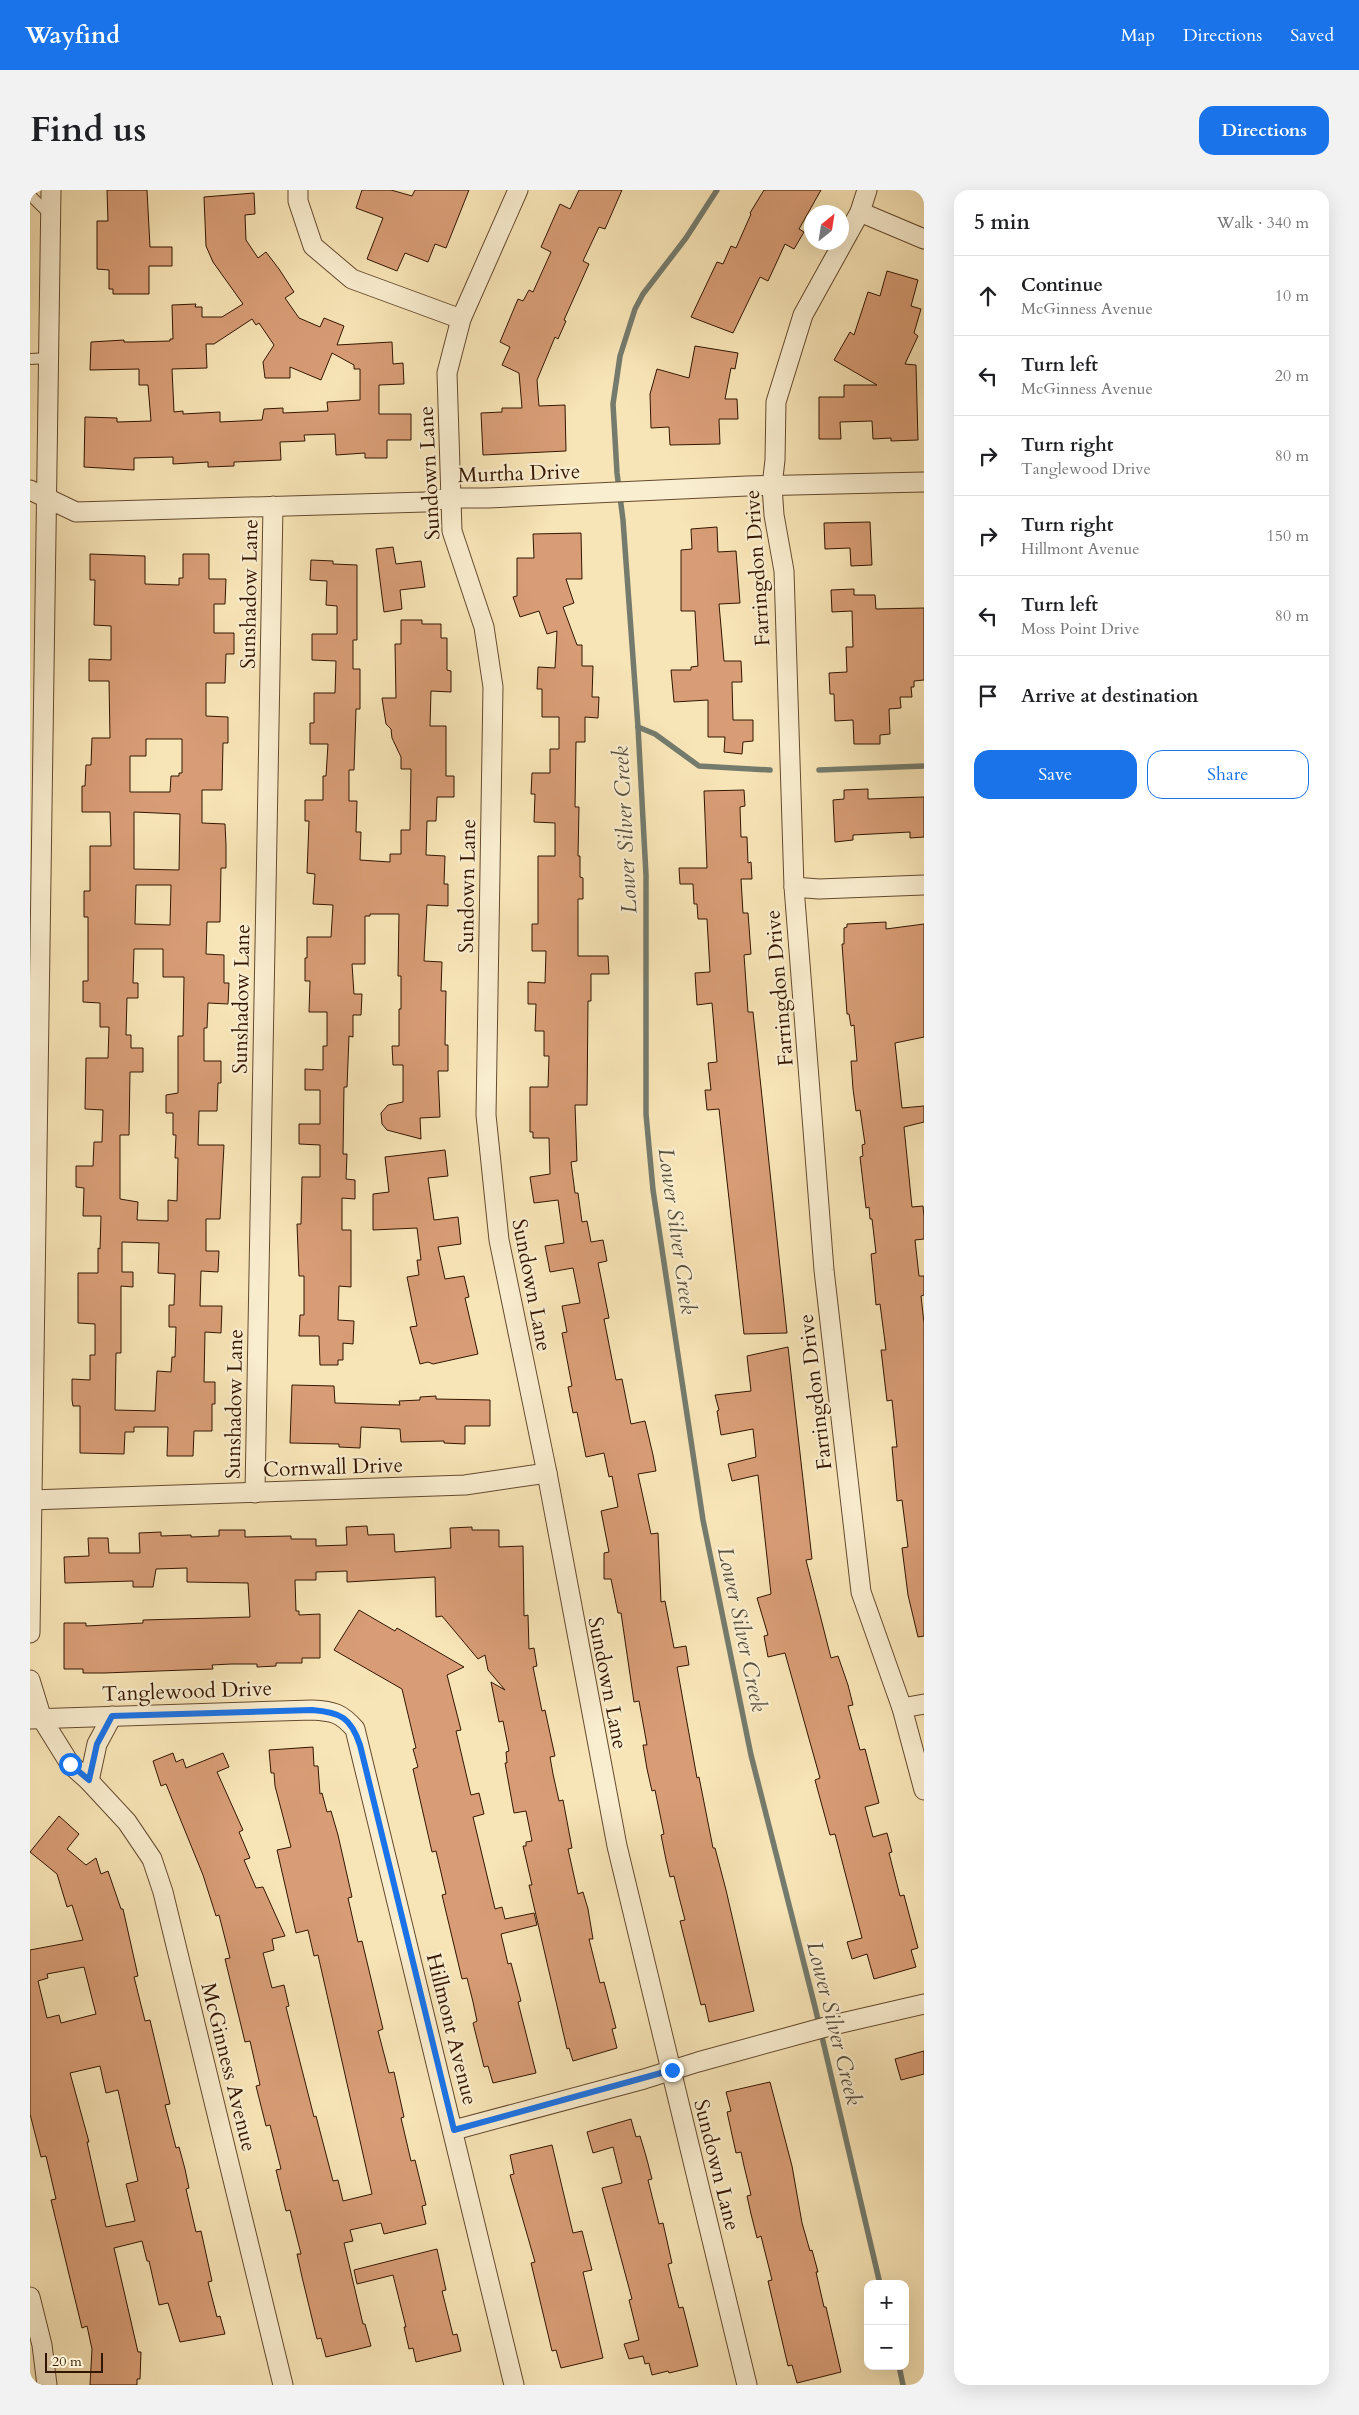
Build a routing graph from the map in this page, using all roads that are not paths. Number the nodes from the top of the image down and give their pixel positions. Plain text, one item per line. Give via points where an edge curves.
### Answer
1 (51, 190) edge
2 (298, 190) edge
3 (518, 190) edge
4 (867, 190) edge
5 (30, 195) edge
6 (860, 212) junction
7 (51, 216) junction
8 (924, 239) edge
9 (461, 319) junction
10 (49, 358) junction
11 (30, 359) edge
12 (924, 482) edge
13 (772, 486) junction
14 (38, 494) edge
15 (450, 498) junction
16 (273, 506) junction
17 (924, 885) edge
18 (794, 887) junction
19 (547, 1473) junction
20 (254, 1493) junction
21 (31, 1500) edge
22 (30, 1633) edge
23 (30, 1680) edge
24 (924, 1704) edge
25 (902, 1708) junction
26 (112, 1716) junction
27 (344, 1717) joint
28 (36, 1719) edge
29 (89, 1780) junction
30 (924, 1790) edge
31 (924, 2004) edge
32 (672, 2070) junction
33 (454, 2130) junction
34 (30, 2297) edge
35 (47, 2385) edge
36 (283, 2385) edge
37 (514, 2385) edge
38 (747, 2385) edge

1 - 7 street
2 - 9 street via 298,201 313,246 352,279
3 - 9 street, Sundown Lane
4 - 6 street, Farringdon Drive
5 - 7 lane
6 - 8 street
6 - 13 street, Farringdon Drive via 803,315 776,402
7 - 10 street
9 - 15 street, Sundown Lane via 447,373
10 - 11 lane
10 - 14 street
12 - 13 street, Murtha Drive
13 - 15 street, Murtha Drive
13 - 18 street, Farringdon Drive via 784,571
14 - 16 street, Murtha Drive via 76,512
14 - 21 street
15 - 16 street, Murtha Drive via 425,502
15 - 19 street, Sundown Lane via 452,531 484,627 493,687 486,1115 499,1240
16 - 20 street, Sunshadow Lane
17 - 18 street
18 - 25 street, Farringdon Drive via 824,1270 861,1592
19 - 20 street, Cornwall Drive via 465,1485
19 - 32 street, Sundown Lane via 617,1846
20 - 21 street, Cornwall Drive
21 - 22 street
23 - 28 street, McGinness Avenue
24 - 25 street
25 - 30 street, Farringdon Drive
26 - 27 street, Tanglewood Drive via 312,1710 329,1711
26 - 28 street, Tanglewood Drive
26 - 29 street via 97,1744
27 - 33 street, Hillmont Avenue via 355,1729 360,1745
28 - 29 street, McGinness Avenue via 70,1764
29 - 36 street, McGinness Avenue via 127,1822 152,1860 163,1892
31 - 32 street via 833,2025
32 - 33 street
32 - 38 street, Sundown Lane
33 - 37 street, Hillmont Avenue
34 - 35 street via 42,2345

